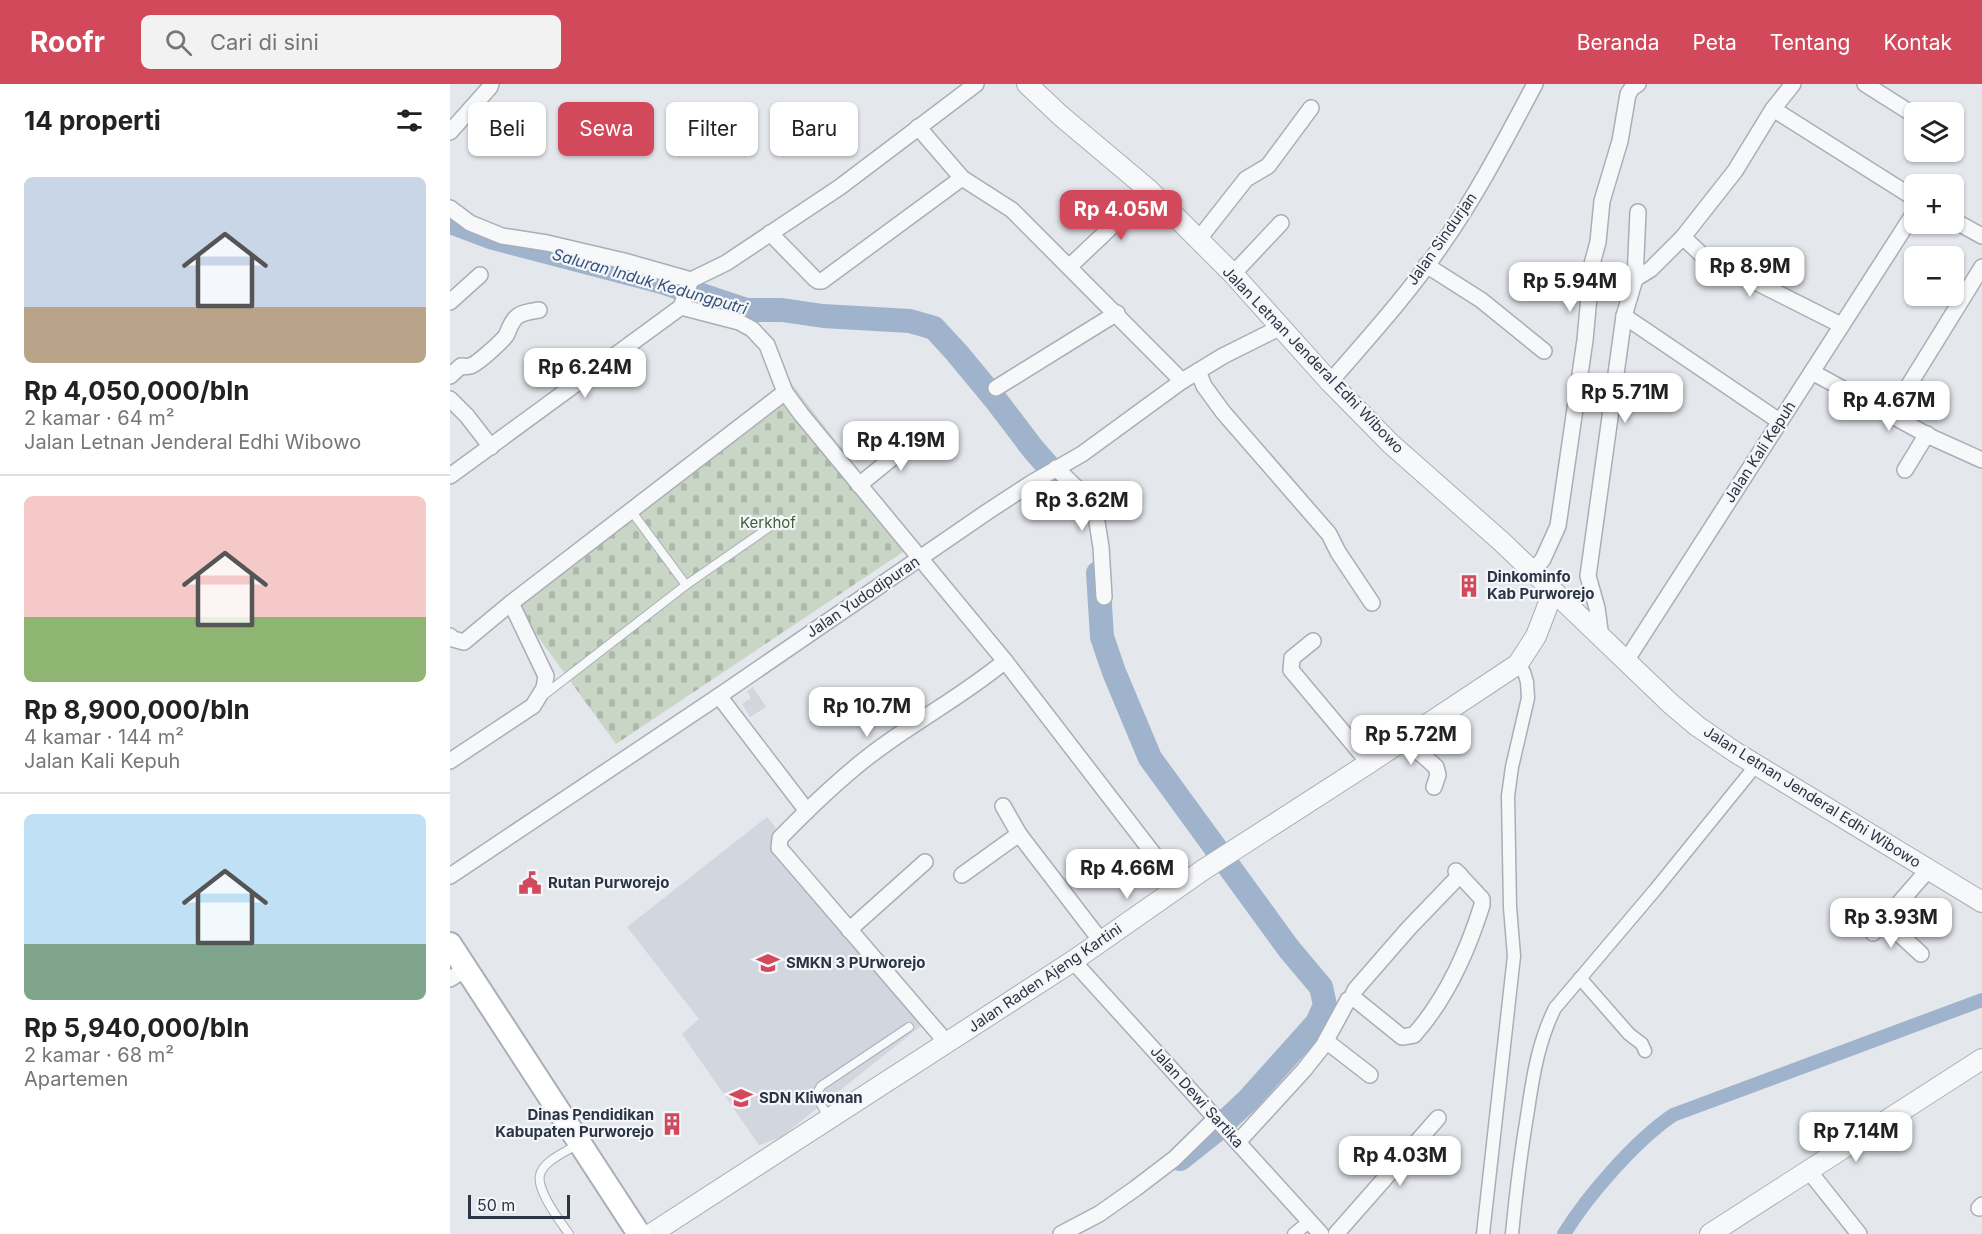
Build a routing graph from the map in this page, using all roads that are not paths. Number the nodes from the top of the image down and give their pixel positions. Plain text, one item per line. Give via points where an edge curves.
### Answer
1 (491, 84) edge
2 (976, 84) edge
3 (1027, 84) edge
4 (1535, 84) edge
5 (1638, 84) edge
6 (1793, 84) edge
7 (1865, 84) edge
8 (1311, 108) dead end
9 (1773, 109) junction
10 (1904, 109) edge
11 (918, 127) junction
12 (450, 132) edge
13 (962, 178) junction
14 (1147, 189) junction
15 (1904, 192) edge
16 (450, 208) edge
17 (1638, 213) dead end
18 (1281, 224) dead end
19 (1964, 226) edge
20 (1904, 228) edge
21 (770, 233) junction
22 (1982, 236) edge
23 (1683, 237) junction
24 (1197, 240) junction
25 (1426, 265) junction
26 (1069, 267) junction
27 (1982, 267) edge
28 (1233, 274) junction
29 (480, 275) dead end
30 (1635, 279) junction
31 (686, 293) junction
32 (450, 302) edge
33 (539, 310) dead end
34 (1117, 313) junction
35 (1624, 316) junction
36 (1841, 325) junction
37 (1281, 327) junction
38 (1544, 351) dead end
39 (1198, 371) junction
40 (1812, 372) junction
41 (450, 376) edge
42 (1182, 381) junction
43 (1330, 382) junction
44 (996, 388) dead end
45 (785, 392) junction
46 (450, 399) edge
47 (1891, 414) junction
48 (1779, 421) junction
49 (923, 433) dead end
50 (1927, 434) junction
51 (491, 447) junction
52 (1982, 460) edge
53 (1054, 469) junction
54 (1905, 470) dead end
55 (450, 476) edge
56 (859, 485) junction
57 (632, 512) junction
58 (781, 519) dead end
59 (921, 558) junction
60 (1532, 573) junction
61 (686, 585) junction
62 (1553, 592) junction
63 (1104, 597) dead end
64 (511, 603) junction
65 (1372, 603) dead end
66 (450, 636) edge
67 (1601, 638) junction
68 (1313, 641) dead end
69 (1005, 661) junction
70 (1626, 661) junction
71 (1518, 664) junction
72 (719, 696) junction
73 (539, 699) junction
74 (1405, 740) junction
75 (450, 761) edge
76 (1369, 763) junction
77 (1757, 764) junction
78 (1434, 788) dead end
79 (1003, 806) dead end
80 (807, 811) junction
81 (1018, 834) junction
82 (925, 862) dead end
83 (1928, 870) junction
84 (962, 875) dead end
85 (450, 876) edge
86 (1179, 887) junction
87 (1982, 902) edge
88 (1884, 920) junction
89 (849, 930) junction
90 (1873, 933) dead end
91 (1101, 941) junction
92 (450, 944) edge
93 (1921, 954) dead end
94 (1073, 961) junction
95 (458, 974) edge
96 (1580, 978) junction
97 (1351, 999) junction
98 (909, 1028) dead end
99 (1326, 1041) junction
100 (947, 1043) junction
101 (1645, 1051) dead end
102 (1982, 1059) edge
103 (1370, 1075) dead end
104 (1438, 1118) dead end
105 (1217, 1119) junction
106 (830, 1120) junction
107 (1236, 1140) junction
108 (580, 1143) junction
109 (1809, 1172) junction
110 (1310, 1221) junction
111 (569, 1234) edge
112 (639, 1234) edge
113 (651, 1234) edge
114 (1061, 1234) edge
115 (1294, 1234) edge
116 (1321, 1234) edge
117 (1336, 1234) edge
118 (1483, 1234) edge
119 (1512, 1234) edge
120 (1710, 1234) edge
121 (1859, 1234) edge

1 - 12 street
2 - 11 street
3 - 14 street, Jalan Letnan Jenderal Edhi Wibowo
4 - 25 street, Jalan Sindurjan via 1490,169
5 - 60 street via 1628,94 1620,141 1602,201 1558,526 1543,560
6 - 9 street
7 - 10 street
8 - 24 street via 1268,166 1246,179
9 - 15 street
9 - 23 street via 1735,171
11 - 13 street
11 - 21 street via 840,187
13 - 21 street via 822,281
13 - 26 street via 1012,210
14 - 24 street, Jalan Letnan Jenderal Edhi Wibowo
14 - 26 street
16 - 31 street via 470,223 502,236 580,250
17 - 30 street
18 - 28 street
19 - 22 street
20 - 36 street, Jalan Kali Kepuh
21 - 31 street
23 - 30 street via 1651,269
23 - 36 street via 1702,255
24 - 28 street, Jalan Letnan Jenderal Edhi Wibowo
25 - 38 street via 1481,300
25 - 43 street, Jalan Sindurjan
26 - 34 street
27 - 47 street
28 - 37 street, Jalan Letnan Jenderal Edhi Wibowo
29 - 32 street
30 - 35 street
31 - 45 street via 752,329 767,345
31 - 51 street
33 - 41 street via 518,316 505,336 479,362 458,367
34 - 42 street
34 - 44 street
35 - 48 street
35 - 67 street via 1588,576
36 - 40 street, Jalan Kali Kepuh
37 - 39 street, Jalan Yudodipuran
37 - 43 street, Jalan Letnan Jenderal Edhi Wibowo
39 - 42 street, Jalan Yudodipuran
39 - 65 street via 1223,412 1329,534
40 - 47 street
40 - 48 street, Jalan Kali Kepuh
42 - 53 street, Jalan Yudodipuran via 1082,454
43 - 60 street, Jalan Letnan Jenderal Edhi Wibowo via 1391,444
45 - 56 street
45 - 57 street
46 - 51 street
47 - 50 street
48 - 70 street, Jalan Kali Kepuh
49 - 56 street
50 - 52 street
50 - 54 street
51 - 55 street
53 - 59 street, Jalan Yudodipuran
53 - 63 street via 1095,510
56 - 59 street
57 - 61 lane
57 - 64 street
58 - 61 lane
59 - 69 street
59 - 72 street, Jalan Yudodipuran
60 - 62 street, Jalan Letnan Jenderal Edhi Wibowo
61 - 73 lane
62 - 67 street, Jalan Letnan Jenderal Edhi Wibowo
62 - 71 street, Jalan Raden Ajeng Kartini via 1536,636
64 - 66 street via 464,642
64 - 73 street via 546,676
67 - 70 street, Jalan Letnan Jenderal Edhi Wibowo
68 - 76 street via 1292,658 1291,670
69 - 80 street via 885,744
69 - 86 street
70 - 77 street, Jalan Letnan Jenderal Edhi Wibowo via 1697,726
71 - 74 street, Jalan Raden Ajeng Kartini
71 - 118 street via 1528,689 1508,796 1514,956
72 - 80 street
72 - 85 street, Jalan Yudodipuran
73 - 75 street
74 - 76 street, Jalan Raden Ajeng Kartini
74 - 78 street via 1436,767
76 - 86 street, Jalan Raden Ajeng Kartini
77 - 83 street, Jalan Letnan Jenderal Edhi Wibowo
77 - 96 street
79 - 81 street
80 - 89 street via 780,838 779,848
81 - 84 street
81 - 91 street
82 - 89 street
83 - 87 street, Jalan Letnan Jenderal Edhi Wibowo
83 - 88 street
86 - 91 street, Jalan Raden Ajeng Kartini
88 - 90 street
88 - 93 street
89 - 100 street
91 - 94 street, Jalan Raden Ajeng Kartini
92 - 95 main road
94 - 100 street, Jalan Raden Ajeng Kartini
94 - 105 street, Jalan Dewi Sartika
95 - 108 main road
96 - 101 street
96 - 119 street via 1555,1008 1534,1067
97 - 97 street via 1355,990 1458,873 1482,899 1482,905 1465,954 1432,1015 1414,1035 1402,1037
97 - 99 street
98 - 106 lane via 818,1090 816,1095
99 - 103 street
99 - 107 street via 1304,1070
100 - 106 street, Jalan Raden Ajeng Kartini
102 - 109 street
104 - 117 street
105 - 107 street, Jalan Dewi Sartika
105 - 114 street via 1136,1188
106 - 113 street, Jalan Raden Ajeng Kartini
107 - 110 street, Jalan Dewi Sartika
108 - 111 lane via 549,1162 540,1173 540,1184
108 - 112 main road
109 - 120 street
109 - 121 street
110 - 115 street
110 - 116 street, Jalan Dewi Sartika

